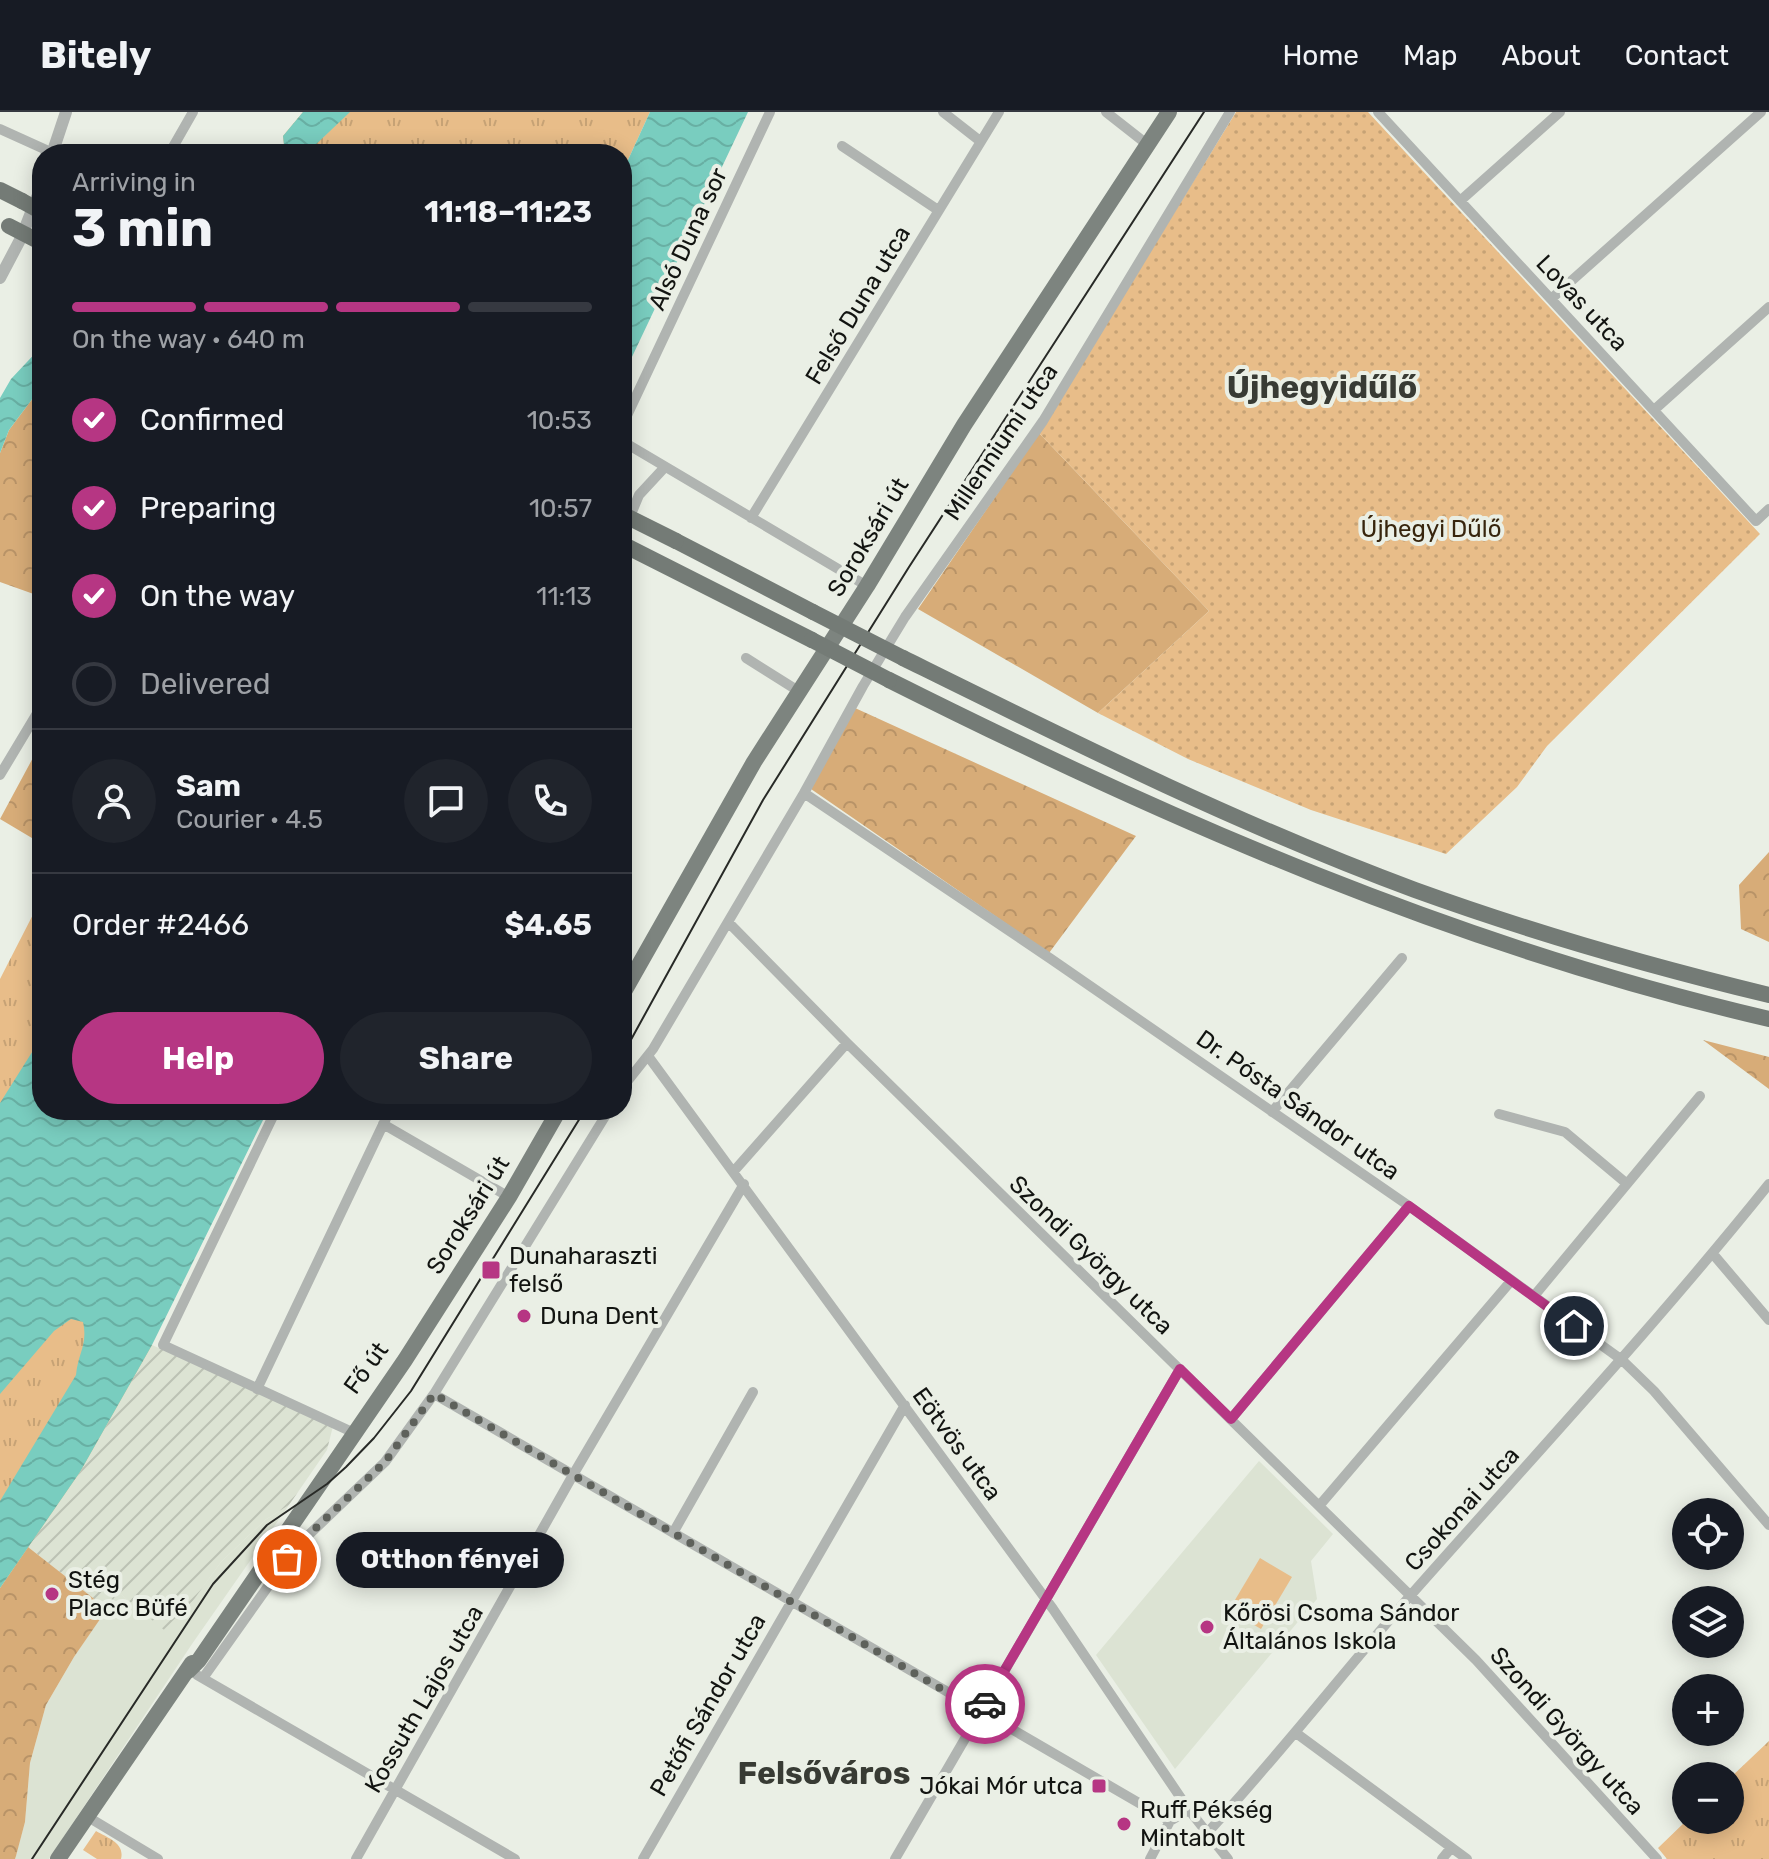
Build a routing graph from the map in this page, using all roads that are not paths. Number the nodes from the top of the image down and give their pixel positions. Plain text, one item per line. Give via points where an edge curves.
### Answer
1 (66, 112) edge
2 (193, 112) edge
3 (770, 112) edge
4 (943, 112) edge
5 (999, 112) edge
6 (1106, 112) edge
7 (1169, 112) edge
8 (1230, 112) edge
9 (1378, 112) edge
10 (1560, 112) edge
11 (1761, 112) edge
12 (0, 129) edge
13 (980, 141) junction
14 (33, 144) edge
15 (56, 144) edge
16 (175, 144) edge
17 (1148, 145) junction
18 (842, 146) dead end
19 (0, 190) edge
20 (1460, 201) junction
21 (32, 206) edge
22 (32, 210) edge
23 (938, 210) junction
24 (4, 223) edge
25 (32, 238) edge
26 (0, 277) edge
27 (1551, 299) junction
28 (1769, 307) edge
29 (632, 405) edge
30 (1654, 410) junction
31 (632, 447) edge
32 (664, 468) junction
33 (1769, 509) edge
34 (632, 512) edge
35 (751, 518) junction
36 (632, 519) edge
37 (632, 549) edge
38 (867, 586) junction
39 (746, 658) dead end
40 (800, 692) junction
41 (32, 722) edge
42 (0, 775) edge
43 (804, 793) junction
44 (729, 923) junction
45 (1402, 958) dead end
46 (632, 977) edge
47 (1769, 995) edge
48 (1769, 1019) edge
49 (847, 1043) junction
50 (648, 1056) junction
51 (632, 1076) edge
52 (1700, 1096) dead end
53 (1272, 1112) junction
54 (1499, 1114) dead end
55 (271, 1120) edge
56 (385, 1120) edge
57 (553, 1120) edge
58 (603, 1120) edge
59 (383, 1124) junction
60 (734, 1171) junction
61 (1626, 1183) junction
62 (744, 1184) junction
63 (1769, 1184) edge
64 (509, 1197) junction
65 (1409, 1206) junction
66 (1713, 1254) junction
67 (1511, 1281) junction
68 (1534, 1296) junction
69 (1769, 1320) edge
70 (414, 1343) junction
71 (1622, 1360) junction
72 (1180, 1369) junction
73 (257, 1389) junction
74 (753, 1392) dead end
75 (434, 1394) junction
76 (905, 1405) junction
77 (1231, 1419) junction
78 (350, 1431) junction
79 (573, 1475) junction
80 (1319, 1506) junction
81 (1769, 1525) edge
82 (673, 1533) junction
83 (1410, 1596) junction
84 (1045, 1599) junction
85 (790, 1601) junction
86 (196, 1674) junction
87 (981, 1712) junction
88 (1296, 1733) junction
89 (396, 1789) junction
90 (1189, 1810) junction
91 (88, 1817) junction
92 (1170, 1821) junction
93 (1209, 1831) junction
94 (1451, 1848) junction
95 (58, 1859) edge
96 (158, 1859) edge
97 (356, 1859) edge
98 (515, 1859) edge
99 (643, 1859) edge
100 (895, 1859) edge
101 (1150, 1859) edge
102 (1228, 1859) edge
103 (1442, 1859) edge
104 (1467, 1859) edge
105 (1657, 1859) edge

1 - 15 street
2 - 16 street
3 - 29 street, Alsó Duna sor
4 - 13 street
5 - 13 street, Felső Duna utca
6 - 17 street
7 - 17 main road, Soroksári út
8 - 43 street, Millenniumi utca via 1043,421 905,617
9 - 20 street, Lovas utca
10 - 20 street
11 - 27 street
12 - 14 street
13 - 23 street, Felső Duna utca
17 - 38 main road, Soroksári út via 964,425
18 - 23 street
19 - 21 highway, bridge
20 - 27 street, Lovas utca
22 - 26 street
23 - 35 street, Felső Duna utca
24 - 25 highway, bridge
27 - 30 street, Lovas utca
28 - 30 street
30 - 33 street, Lovas utca via 1756,521
31 - 32 street
32 - 34 street via 639,495
32 - 35 street
35 - 38 street
36 - 47 highway, bridge via 903,658 1257,826 1400,884 1556,937
37 - 48 highway, bridge via 889,680 1150,804 1333,883 1512,948
38 - 40 main road, Soroksári út
39 - 40 street
40 - 46 main road, Soroksári út via 718,822
41 - 42 street
43 - 44 street, Millenniumi utca
43 - 53 street, Dr. Pósta Sándor utca
44 - 49 street, Szondi György utca
44 - 50 street, Millenniumi utca
45 - 53 street
49 - 60 street
49 - 72 street, Szondi György utca
50 - 51 street
50 - 60 street, Eötvös utca
52 - 61 street
53 - 65 street, Dr. Pósta Sándor utca
54 - 61 street via 1565,1132
55 - 73 street via 163,1345
56 - 59 street
57 - 64 main road, Soroksári út
58 - 75 street, Fő út
59 - 64 street
59 - 73 street
60 - 62 street, Eötvös utca
61 - 68 street
62 - 76 street, Eötvös utca
62 - 79 street, Kossuth Lajos utca
63 - 66 street, Csokonai utca
64 - 70 main road, Soroksári út
65 - 67 street, Dr. Pósta Sándor utca
65 - 77 street
66 - 69 street
66 - 71 street, Csokonai utca
67 - 68 street, Dr. Pósta Sándor utca
67 - 80 street
68 - 71 street, Dr. Pósta Sándor utca
70 - 78 main road, Fő út
70 - 86 main road, Fő út via 199,1660
71 - 81 street, Dr. Pósta Sándor utca
71 - 83 street, Csokonai utca
72 - 77 street, Szondi György utca
72 - 84 street
73 - 78 street
74 - 82 street
75 - 79 street
75 - 86 street, Fő út via 385,1462 296,1547
76 - 84 street, Eötvös utca
76 - 85 street, Petőfi Sándor utca
77 - 80 street, Szondi György utca
78 - 86 main road, Fő út via 284,1521
79 - 82 street
79 - 89 street, Kossuth Lajos utca
80 - 83 street, Szondi György utca
82 - 85 street
83 - 88 street, Csokonai utca
83 - 105 street, Szondi György utca via 1476,1660
84 - 87 street
84 - 90 street, Eötvös utca
85 - 87 street
85 - 99 street, Petőfi Sándor utca
86 - 89 street
86 - 91 main road, Fő út
87 - 92 street
87 - 100 street
88 - 93 street, Csokonai utca
88 - 94 street
89 - 97 street, Kossuth Lajos utca
89 - 98 street
90 - 92 street
90 - 93 street, Eötvös utca
91 - 95 main road, Fő út
91 - 96 street
92 - 101 street
93 - 102 street, Eötvös utca
94 - 103 street
94 - 104 street

